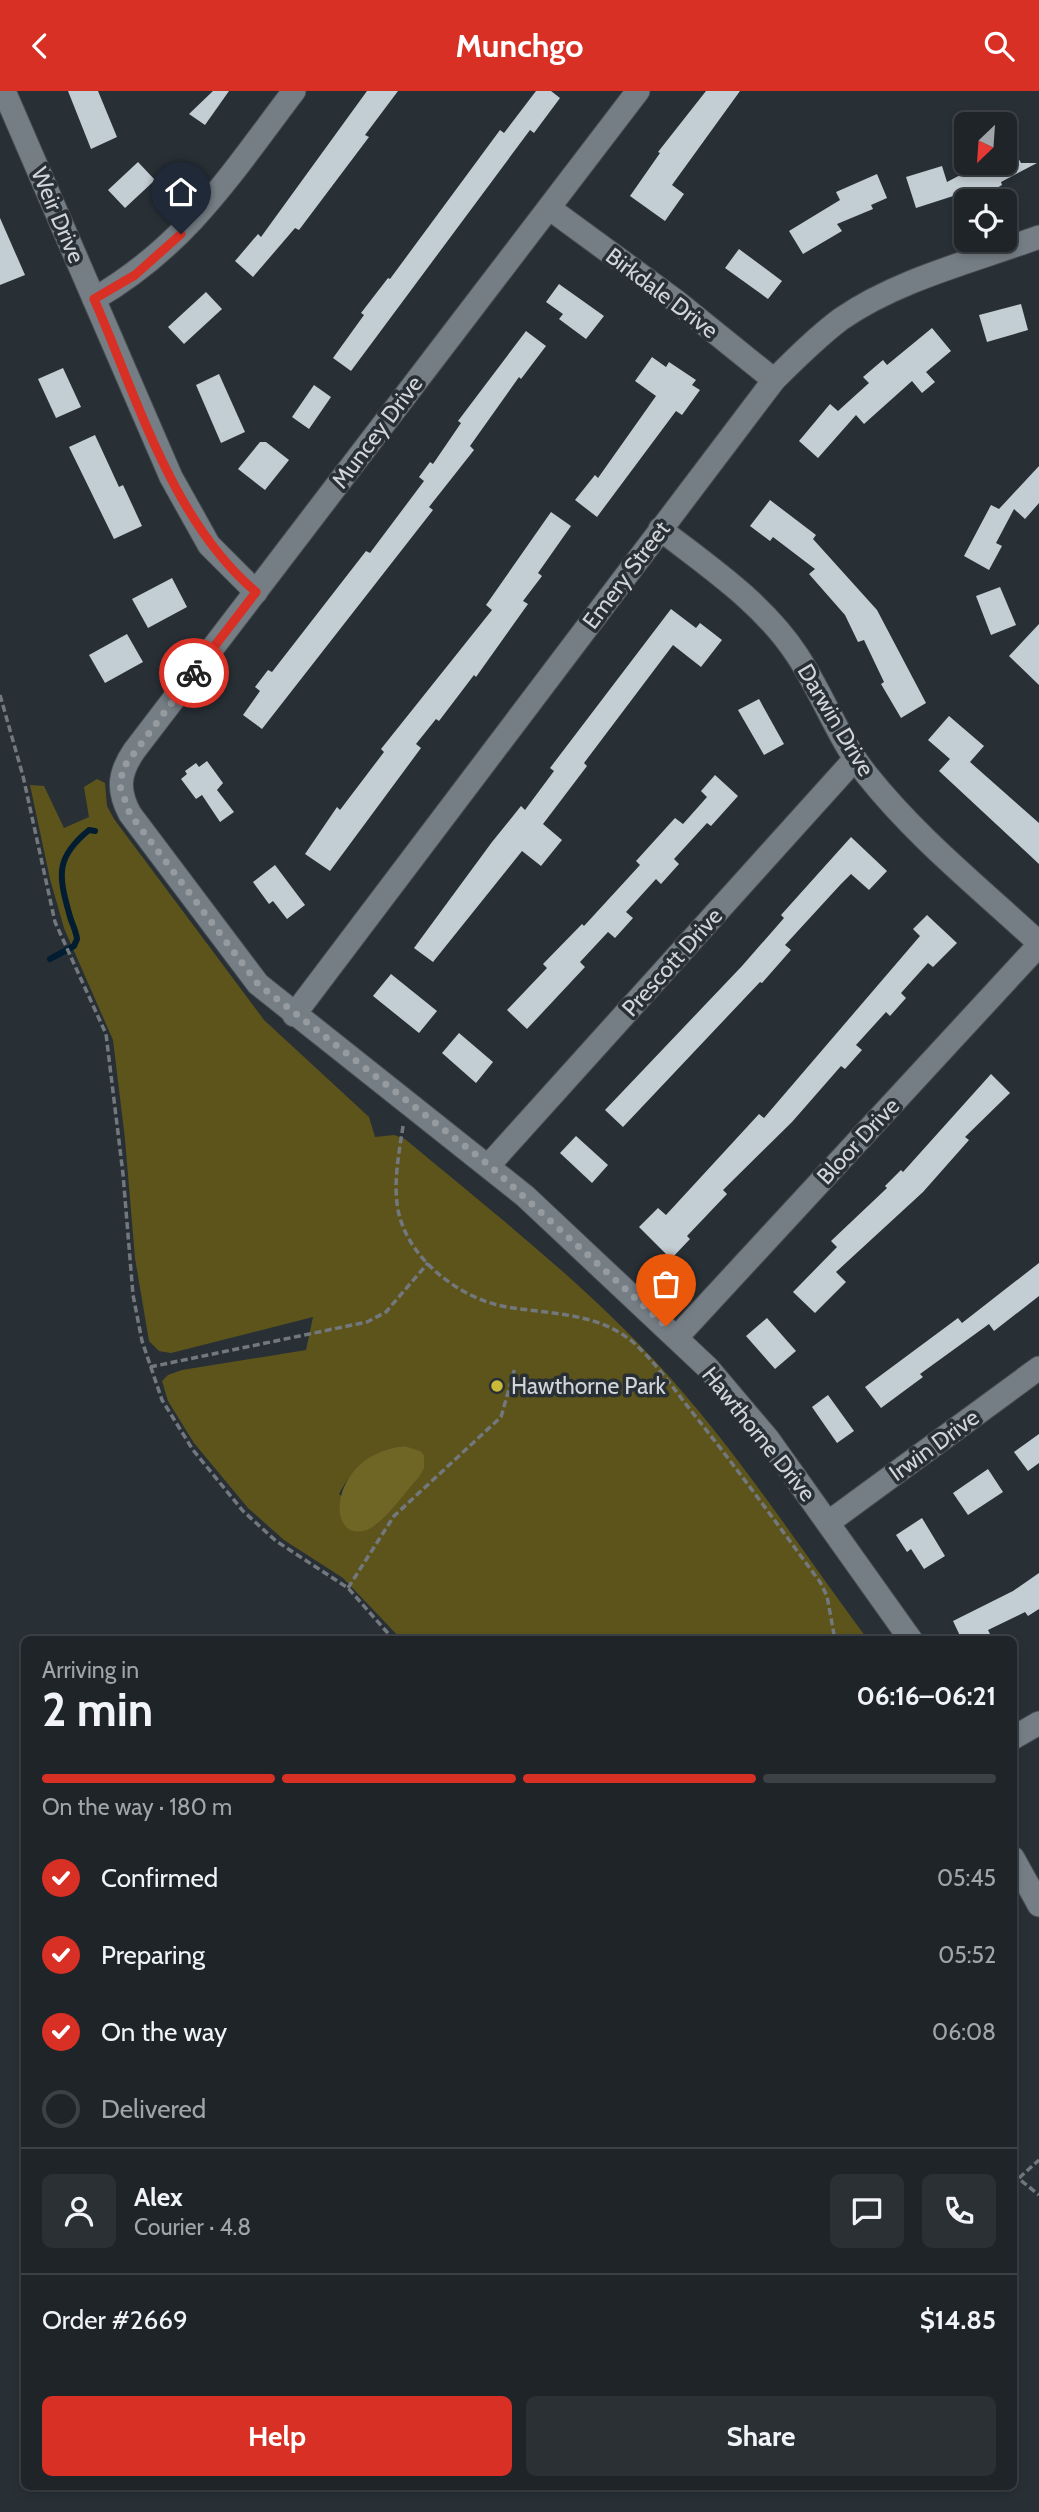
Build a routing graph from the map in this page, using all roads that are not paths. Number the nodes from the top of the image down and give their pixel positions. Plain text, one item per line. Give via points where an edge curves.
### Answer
1 (4, 91) edge
2 (294, 91) edge
3 (638, 91) edge
4 (548, 208) junction
5 (1039, 237) edge
6 (94, 299) junction
7 (774, 380) junction
8 (660, 529) junction
9 (256, 592) junction
10 (855, 759) junction
11 (121, 776) joint
12 (1039, 944) edge
13 (294, 1015) junction
14 (489, 1165) junction
15 (677, 1337) junction
16 (1039, 1368) edge
17 (828, 1522) junction
18 (908, 1636) edge
19 (1039, 1723) edge
20 (1017, 1736) edge
21 (1017, 1865) edge
22 (1039, 1905) edge

1 - 6 street, Weir Drive
2 - 6 street via 181,234 135,275
3 - 4 street, Muncey Drive
4 - 7 street, Birkdale Drive via 676,301
4 - 9 street, Muncey Drive
5 - 7 street, Emery Street via 881,297 841,320
6 - 9 street, Weir Drive via 183,500 222,561
7 - 8 street, Emery Street
8 - 10 street, Darwin Drive via 733,586 786,640
8 - 13 street, Emery Street
9 - 11 street, Muncey Drive via 134,751
10 - 12 street, Darwin Drive via 905,818
10 - 14 street, Prescott Drive
11 - 13 street, Hawthorne Drive via 122,796 130,814 245,969
12 - 15 street, Bloor Drive
13 - 14 street, Hawthorne Drive
14 - 15 street, Hawthorne Drive
15 - 17 street, Hawthorne Drive via 768,1439
16 - 17 street, Irwin Drive
17 - 18 street, Hawthorne Drive
19 - 20 street
21 - 22 street

